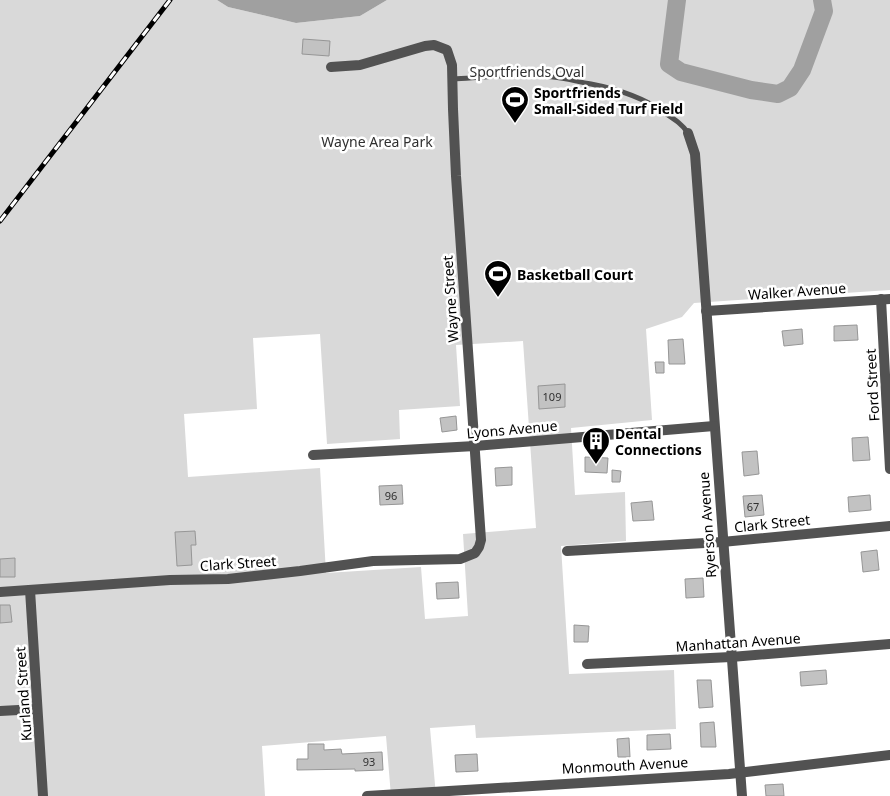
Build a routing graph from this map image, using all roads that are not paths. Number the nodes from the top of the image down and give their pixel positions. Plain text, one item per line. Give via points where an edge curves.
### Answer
1 (331, 68) dead end
2 (453, 79) junction
3 (688, 133) joint
4 (885, 299) edge
5 (706, 311) junction
6 (714, 426) junction
7 (475, 446) junction
8 (312, 455) dead end
9 (890, 470) edge
10 (890, 526) edge
11 (722, 542) junction
12 (567, 551) dead end
13 (475, 553) joint
14 (30, 590) junction
15 (0, 592) edge
16 (890, 644) edge
17 (731, 658) junction
18 (587, 664) dead end
19 (37, 708) junction
20 (0, 711) edge
21 (887, 756) edge
22 (740, 772) junction
23 (499, 791) edge
24 (43, 796) edge
25 (367, 796) edge
26 (742, 796) edge

1 - 2 street, Wayne Street via 360,65 434,44 447,50
2 - 3 lane via 532,75 605,87 638,97 683,126
2 - 7 street, Wayne Street via 456,176
3 - 5 street, Ryerson Avenue via 695,154
4 - 5 street, Walker Avenue
4 - 9 street, Ford Street
5 - 6 street, Ryerson Avenue
6 - 7 street, Lyons Avenue
6 - 11 street, Ryerson Avenue
7 - 8 street, Lyons Avenue
7 - 13 street, Wayne Street via 481,540
10 - 11 street, Clark Street
11 - 12 street, Clark Street
11 - 17 street, Ryerson Avenue
13 - 14 street, Clark Street via 460,560 373,561 228,579
14 - 15 street, Clark Street
14 - 19 street, Kurland Street
16 - 17 street, Manhattan Avenue
17 - 18 street, Manhattan Avenue
17 - 22 street, Ryerson Avenue
19 - 20 street
19 - 24 street, Kurland Street
21 - 22 street, Monmouth Avenue
22 - 23 street, Monmouth Avenue
22 - 26 street, Ryerson Avenue
23 - 25 street, Monmouth Avenue

